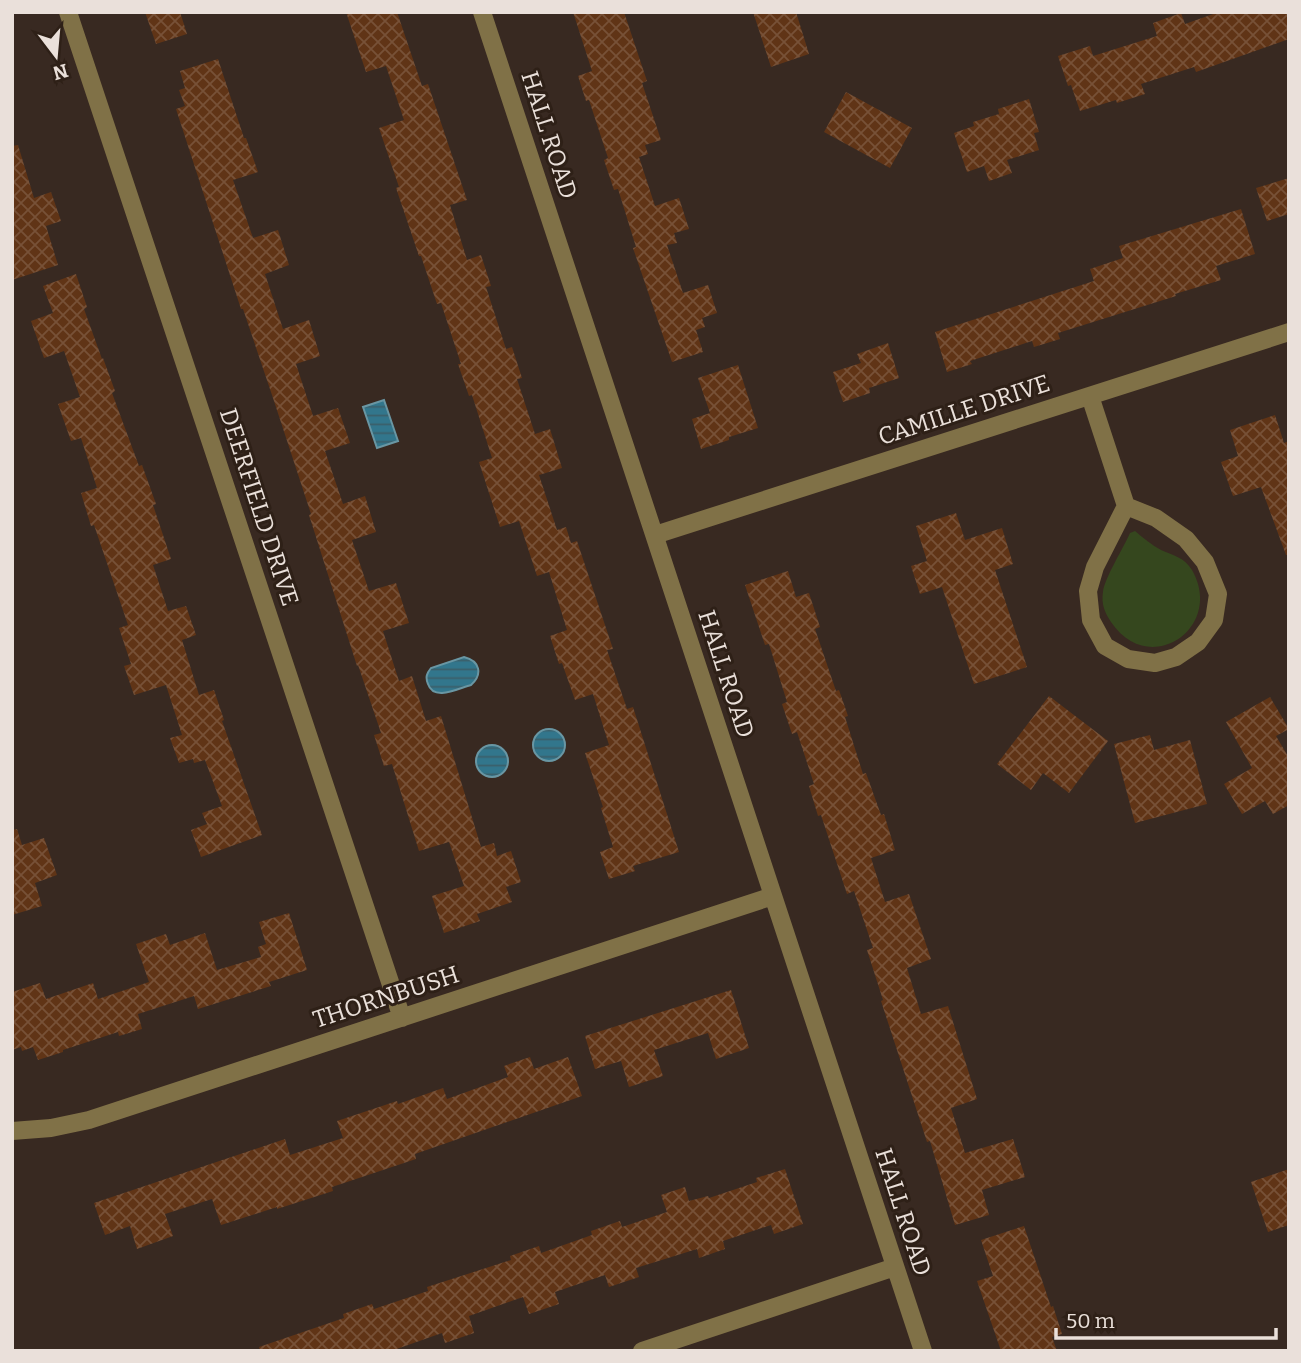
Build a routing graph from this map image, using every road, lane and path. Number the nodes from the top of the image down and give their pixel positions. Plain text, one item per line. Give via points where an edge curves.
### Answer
1 (68, 12) edge
2 (482, 12) edge
3 (1289, 332) edge
4 (1090, 396) junction
5 (1126, 506) junction
6 (655, 535) junction
7 (773, 895) junction
8 (402, 1018) junction
9 (12, 1131) edge
10 (895, 1267) junction
11 (642, 1351) edge
12 (923, 1351) edge

1 - 8 street, DEERFIELD DRIVE
2 - 6 street, HALL ROAD
3 - 4 street, CAMILLE DRIVE
4 - 5 street
4 - 6 street, CAMILLE DRIVE
5 - 5 street via 1156,518 1186,539 1205,562 1218,594 1214,620 1198,642 1176,657 1155,663 1128,659 1105,646 1091,620 1088,591 1095,567
6 - 7 street, HALL ROAD
7 - 8 street, THORNBUSH
7 - 10 street, HALL ROAD
8 - 9 street, THORNBUSH via 89,1120
10 - 11 street
10 - 12 street, HALL ROAD

